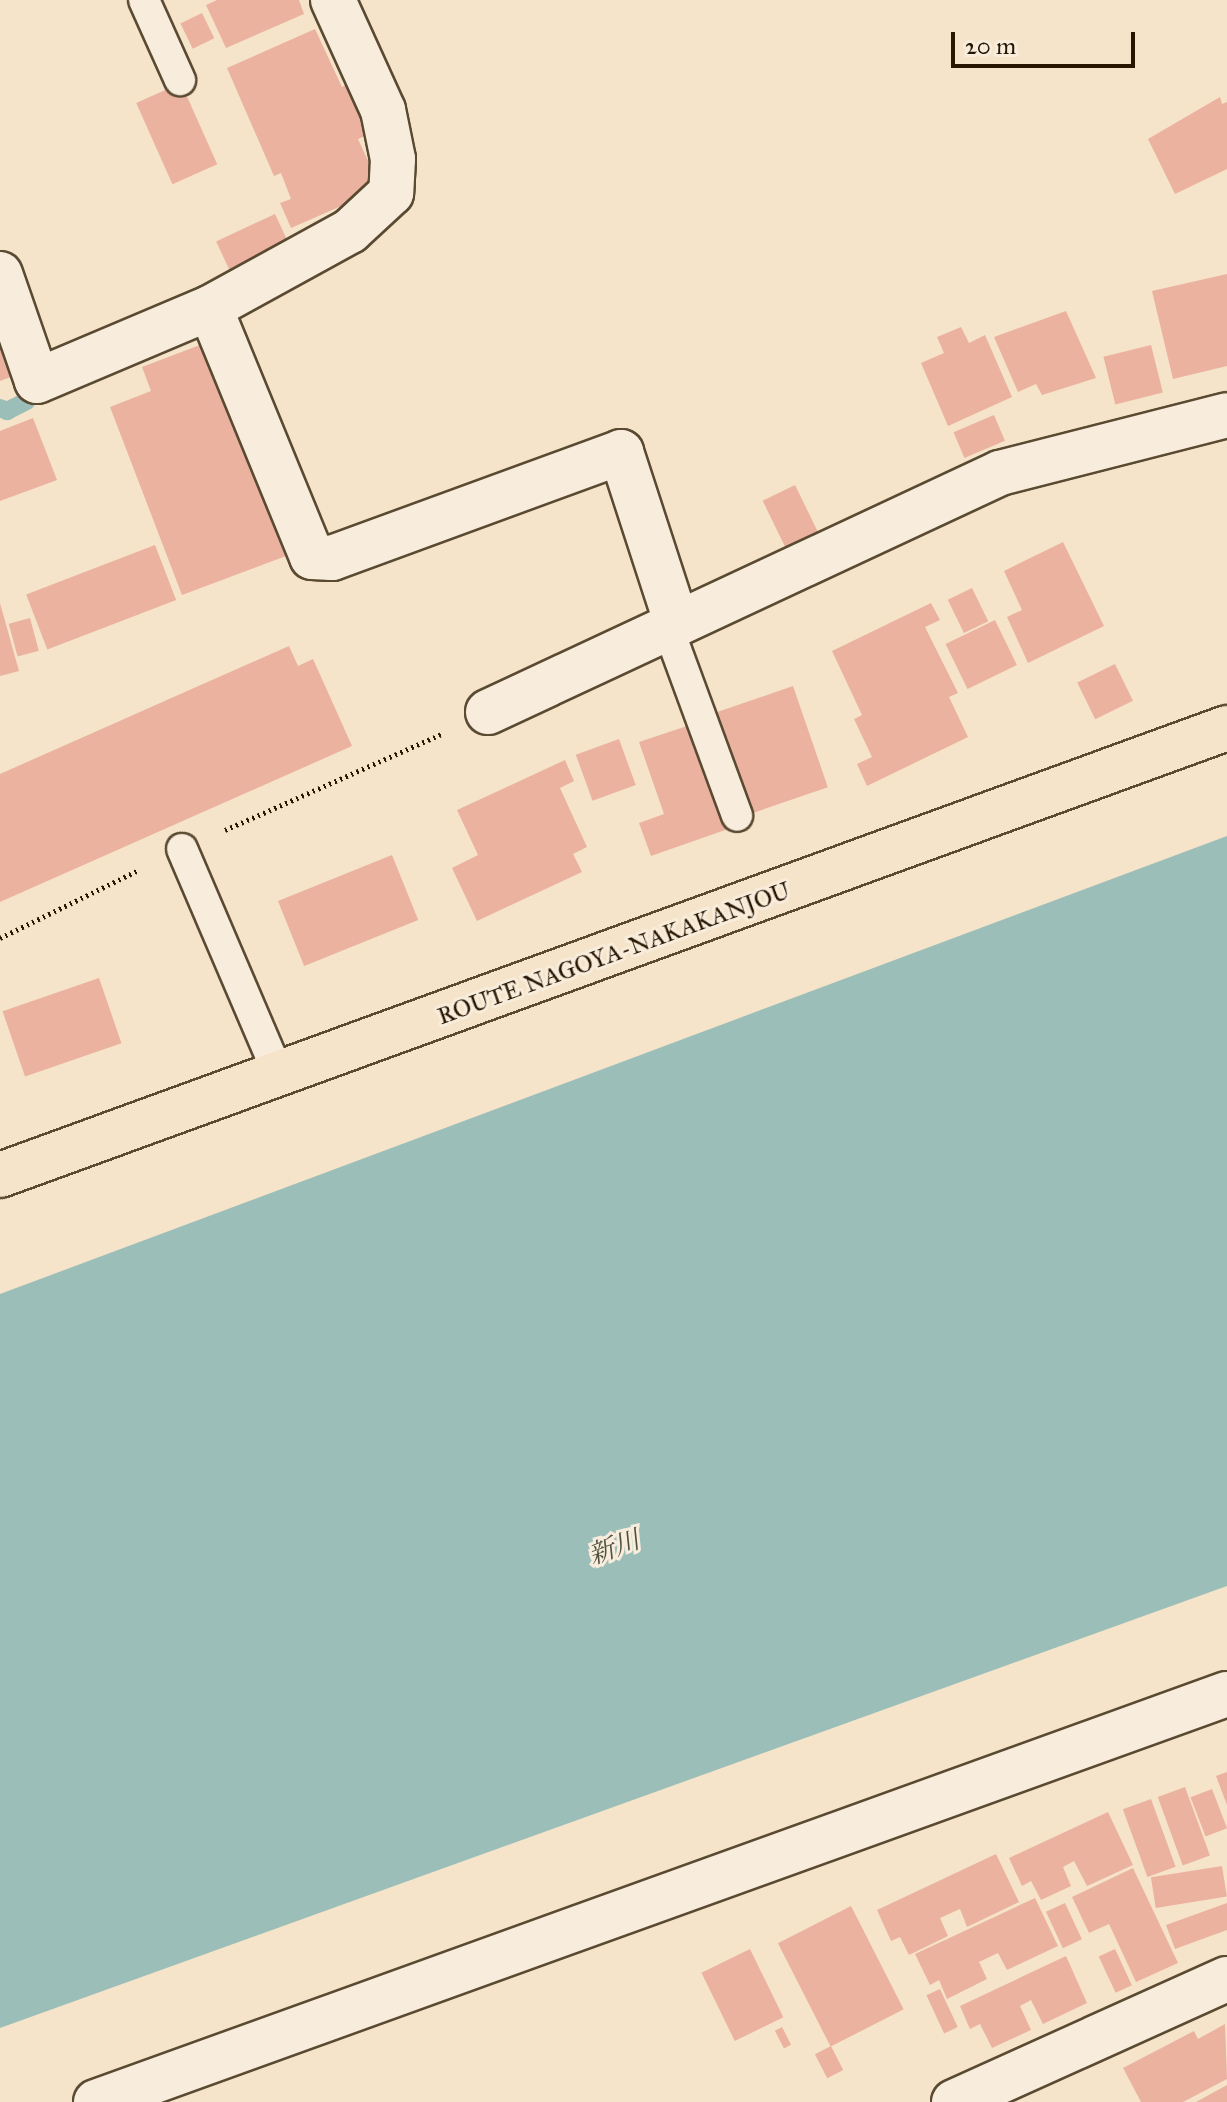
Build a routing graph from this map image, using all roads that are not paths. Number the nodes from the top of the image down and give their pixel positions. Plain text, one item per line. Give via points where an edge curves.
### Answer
1 (144, 0) edge
2 (333, 0) edge
3 (180, 80) dead end
4 (0, 274) edge
5 (210, 308) junction
6 (1227, 415) edge
7 (672, 626) junction
8 (488, 712) road end
9 (1227, 728) edge
10 (737, 816) dead end
11 (182, 849) road end
12 (279, 1075) junction
13 (0, 1175) edge
14 (1227, 1694) edge
15 (1227, 1979) edge
16 (1034, 2085) edge
17 (96, 2102) edge
18 (954, 2102) edge

1 - 3 lane
2 - 5 street via 383,110 393,159 391,193 350,231
4 - 5 street via 37,381
5 - 7 street via 312,557 332,558 621,452
6 - 7 street via 1000,473
7 - 8 street
7 - 10 lane
9 - 12 main road, ROUTE NAGOYA-NAKAKANJOU
11 - 12 lane
12 - 13 main road, ROUTE NAGOYA-NAKAKANJOU
14 - 17 street
15 - 16 street
16 - 18 street

